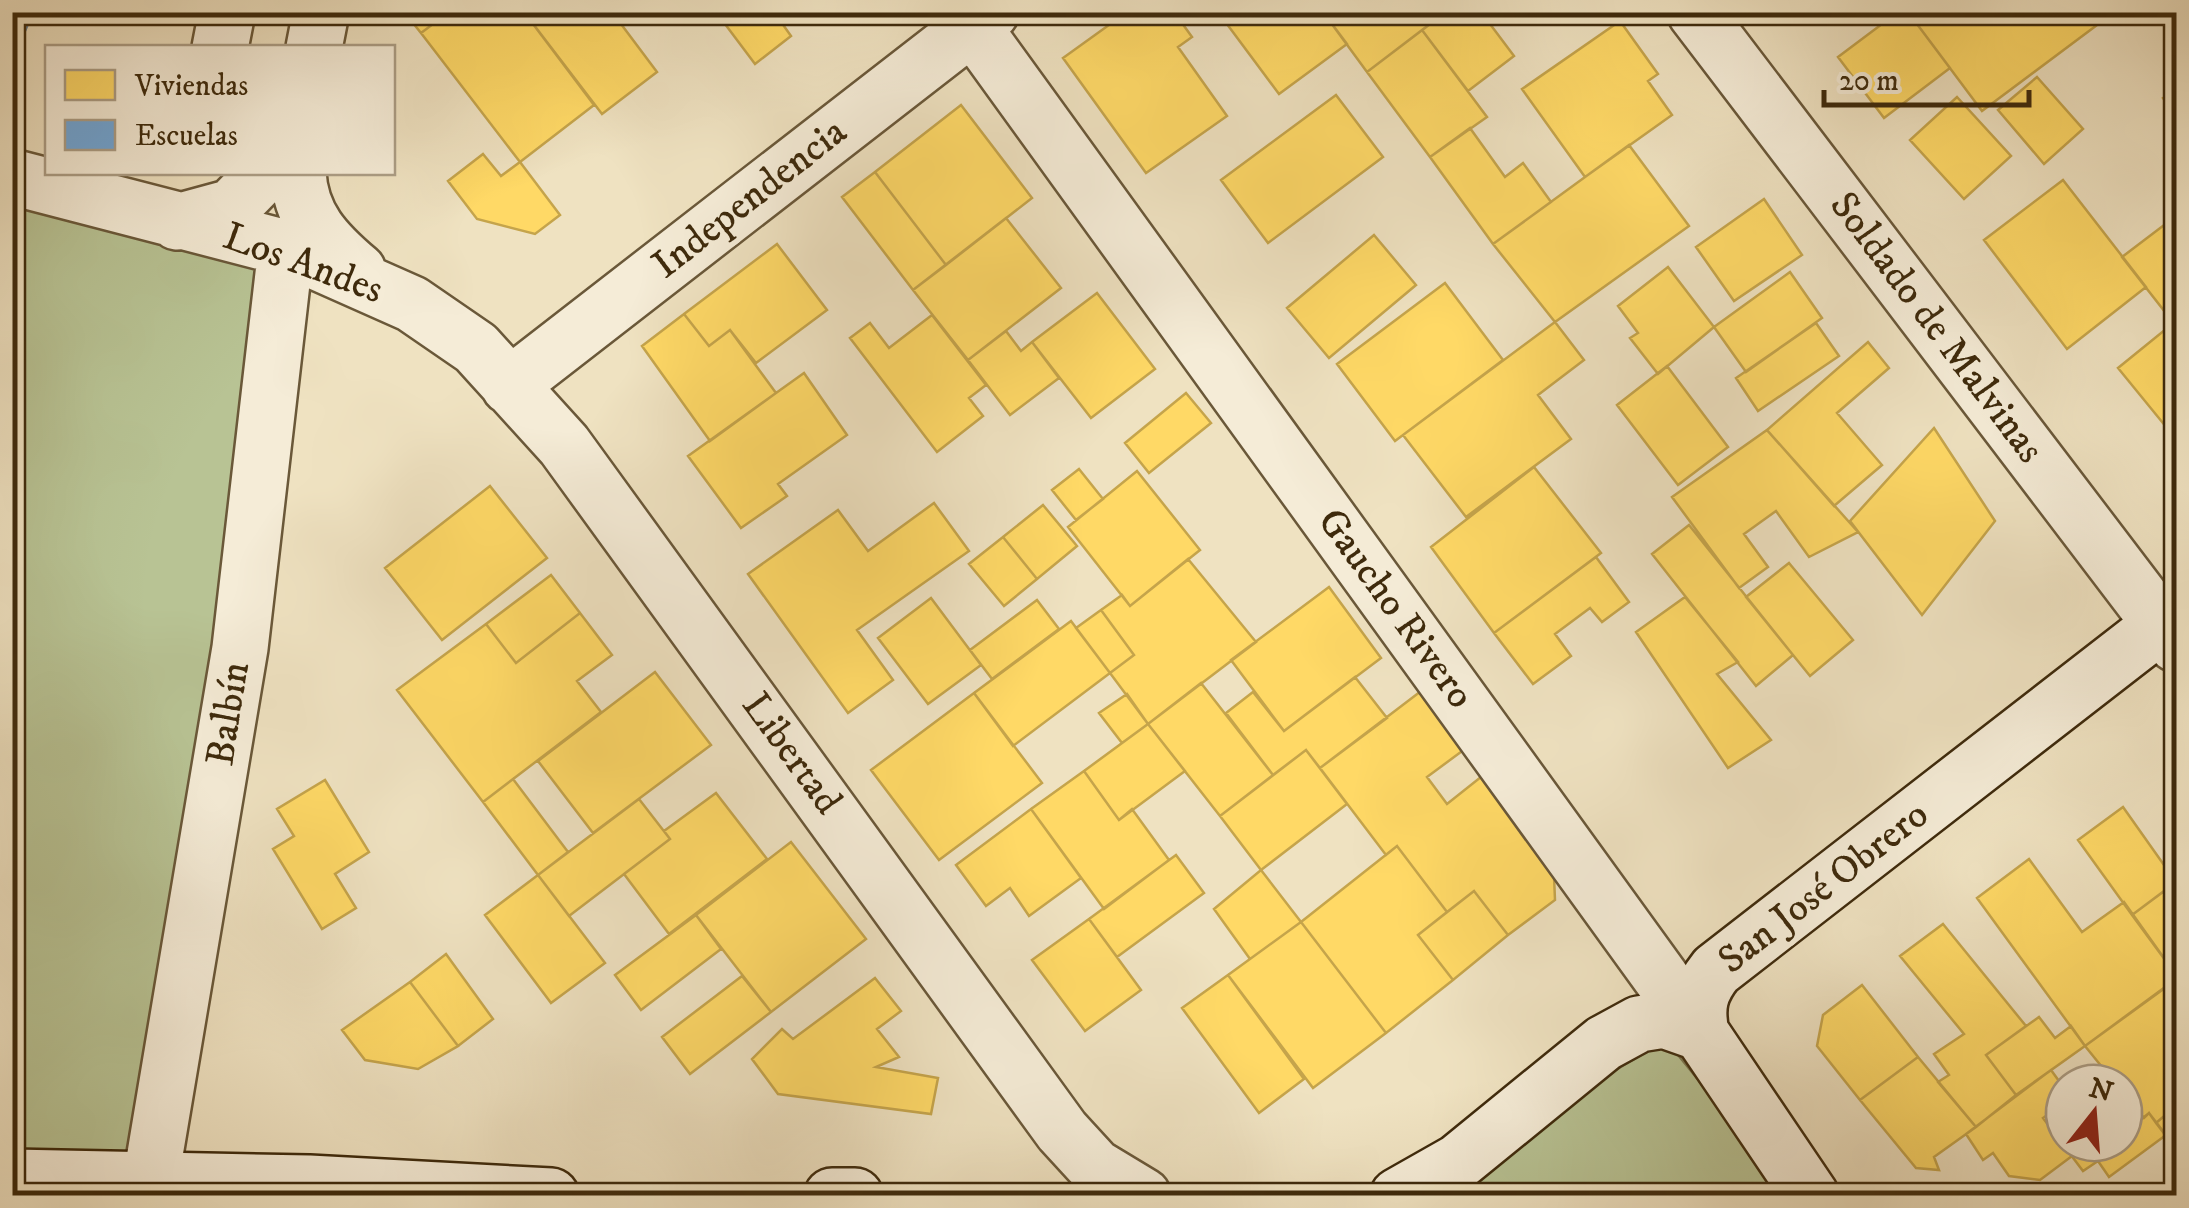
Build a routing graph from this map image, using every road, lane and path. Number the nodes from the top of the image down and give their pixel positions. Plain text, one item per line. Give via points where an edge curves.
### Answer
1 (226, 12) edge
2 (321, 12) edge
3 (1695, 12) edge
4 (976, 17) edge
5 (220, 45) edge
6 (315, 45) edge
7 (264, 175) edge
8 (298, 175) edge
9 (12, 176) edge
10 (219, 211) edge
11 (384, 292) junction
12 (508, 386) junction
13 (2172, 627) edge
14 (1701, 1033) junction
15 (1062, 1131) junction
16 (12, 1176) edge
17 (150, 1187) edge
18 (551, 1196) edge
19 (832, 1196) edge
20 (855, 1196) edge
21 (1064, 1196) edge
22 (1142, 1196) edge
23 (1398, 1196) edge
24 (1811, 1196) edge

1 - 5 street
2 - 6 street
3 - 13 street, Soldado de Malvinas
4 - 12 street, Independencia
4 - 14 street, Gaucho Rivero
7 - 10 street
8 - 11 street via 299,201 320,236
9 - 10 street, Los Andes via 99,200
10 - 11 street, Los Andes
10 - 17 street, Balbín via 240,648
11 - 12 street, Los Andes via 476,348
12 - 15 street, Libertad via 564,445
13 - 14 street, San José Obrero via 1716,970 1697,1010
14 - 23 street via 1664,1020 1604,1043 1458,1162
14 - 24 street, Gaucho Rivero
15 - 21 street via 1069,1165
15 - 22 street, Libertad via 1095,1167
16 - 17 street
17 - 18 street
19 - 20 street

